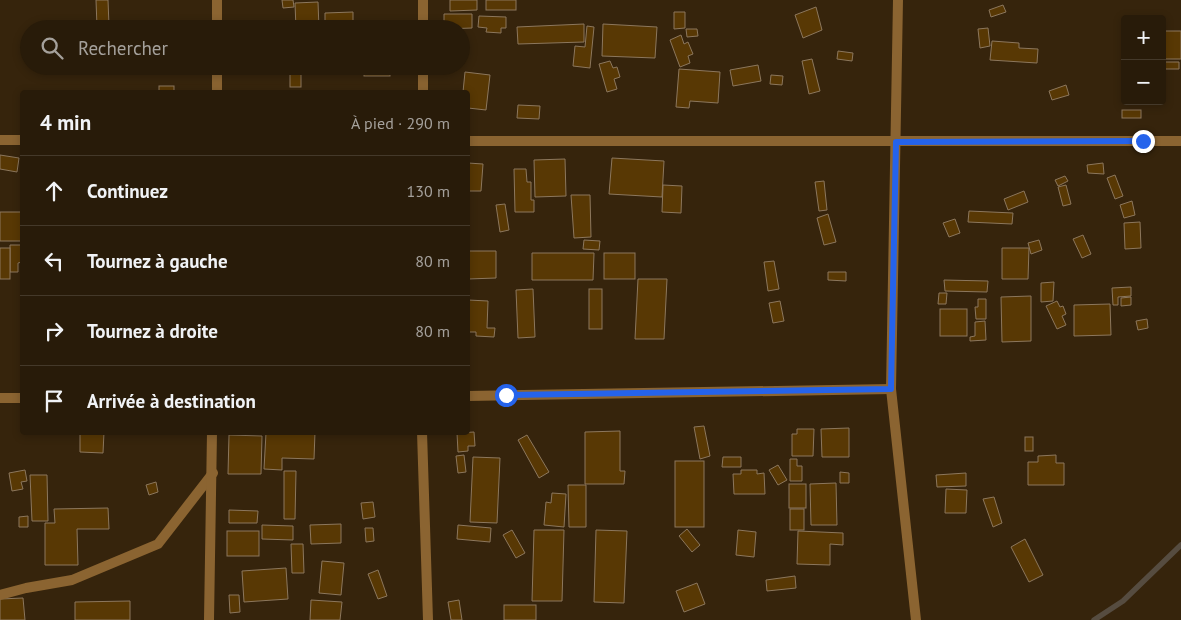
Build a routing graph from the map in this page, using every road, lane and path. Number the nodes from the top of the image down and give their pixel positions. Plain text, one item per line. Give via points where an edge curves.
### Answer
1 (217, 0) edge
2 (423, 0) edge
3 (898, 0) edge
4 (217, 20) edge
5 (423, 20) edge
6 (217, 75) edge
7 (423, 75) edge
8 (217, 90) edge
9 (423, 90) edge
10 (0, 140) edge
11 (20, 140) edge
12 (470, 141) edge
13 (1181, 141) edge
14 (896, 142) junction
15 (891, 389) junction
16 (470, 396) edge
17 (0, 398) edge
18 (20, 398) edge
19 (212, 435) edge
20 (422, 435) edge
21 (213, 473) junction
22 (0, 595) edge
23 (208, 620) edge
24 (428, 620) edge
25 (916, 620) edge

1 - 4 street
2 - 5 street
3 - 14 street
6 - 8 street
7 - 9 street
10 - 11 street
12 - 14 street
13 - 14 street
14 - 15 street
15 - 16 street
15 - 25 street
17 - 18 street
19 - 21 street
20 - 24 street
21 - 22 street via 158,544 72,580
21 - 23 street

